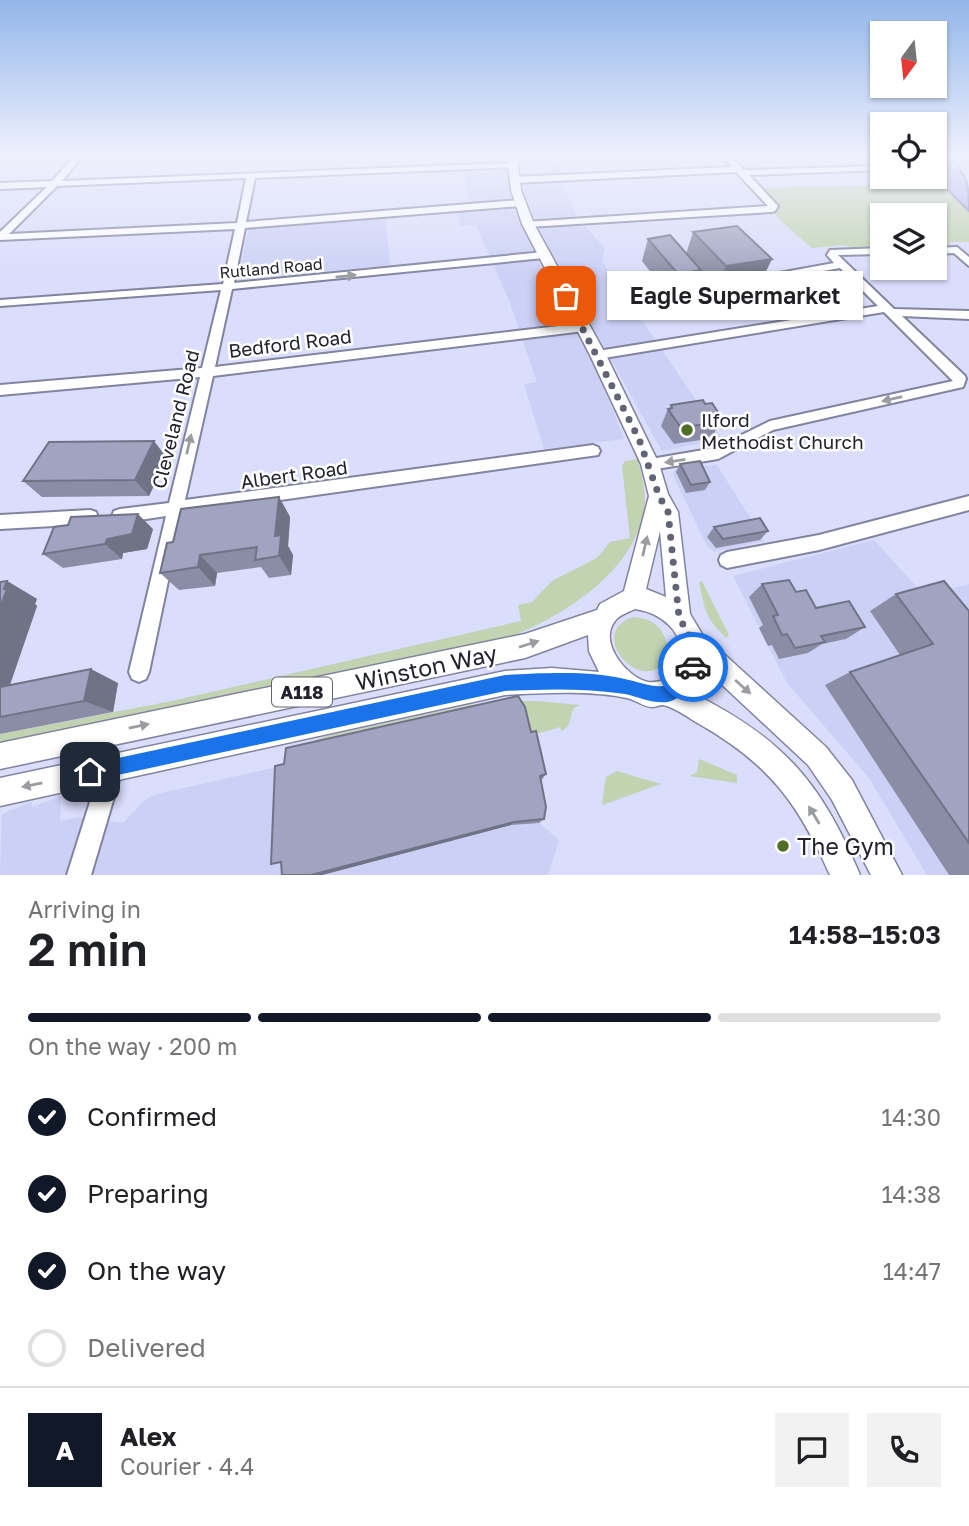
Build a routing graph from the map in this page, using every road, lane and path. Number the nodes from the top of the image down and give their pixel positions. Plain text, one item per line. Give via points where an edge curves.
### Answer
1 (40, 197) edge
2 (247, 197) edge
3 (518, 197) edge
4 (763, 197) edge
5 (520, 204) junction
6 (528, 224) junction
7 (242, 225) junction
8 (0, 237) edge
9 (947, 250) edge
10 (870, 251) edge
11 (544, 255) junction
12 (969, 263) edge
13 (841, 265) junction
14 (779, 276) dead end
15 (229, 287) junction
16 (0, 303) edge
17 (888, 310) junction
18 (969, 315) edge
19 (584, 327) junction
20 (598, 355) junction
21 (206, 372) junction
22 (964, 388) edge
23 (0, 390) edge
24 (593, 451) dead end
25 (650, 464) junction
26 (659, 496) junction
27 (969, 503) edge
28 (174, 511) junction
29 (0, 522) edge
30 (727, 560) dead end
31 (633, 598) junction
32 (679, 617) junction
33 (602, 619) junction
34 (692, 641) junction
35 (138, 672) dead end
36 (627, 687) junction
37 (667, 694) junction
38 (0, 756) edge
39 (112, 767) junction
40 (0, 792) edge
41 (79, 875) edge
42 (845, 875) edge
43 (887, 875) edge

1 - 8 street
2 - 7 street, Cleveland Road
3 - 5 main road
4 - 6 street via 773,208
5 - 6 main road
5 - 7 street
6 - 11 main road
7 - 8 street
7 - 15 street, Cleveland Road
9 - 12 street via 957,250
10 - 13 street via 832,255
15 -> 11 street, Rutland Road
11 - 19 main road
13 - 14 street
13 - 17 street
15 - 16 street, Rutland Road
15 - 21 street, Cleveland Road
17 - 18 street
17 - 20 street
17 - 22 street
19 - 20 main road
19 - 21 street, Bedford Road
20 - 25 main road
21 - 23 street, Bedford Road
28 -> 21 street, Cleveland Road
22 -> 25 street via 770,426 718,453
24 - 28 street, Albert Road
25 - 26 main road
31 -> 26 main road
26 - 32 main road via 668,512
27 - 30 street via 783,552
28 - 29 street, Albert Road
28 - 35 street, Cleveland Road
31 - 32 main road via 659,602
31 - 33 main road, A118 via 610,608
32 - 34 main road
33 - 36 main road via 601,651 614,676
38 -> 33 main road, Winston Way / A118 via 525,646
34 - 37 main road via 693,668 684,682
34 -> 43 main road via 817,756 842,790
36 - 37 main road, A118
36 - 39 main road, Winston Way / A118 via 552,680 505,683
42 -> 37 main road, A118 via 794,782 730,730
39 -> 40 main road, Winston Way / A118
39 - 41 street

